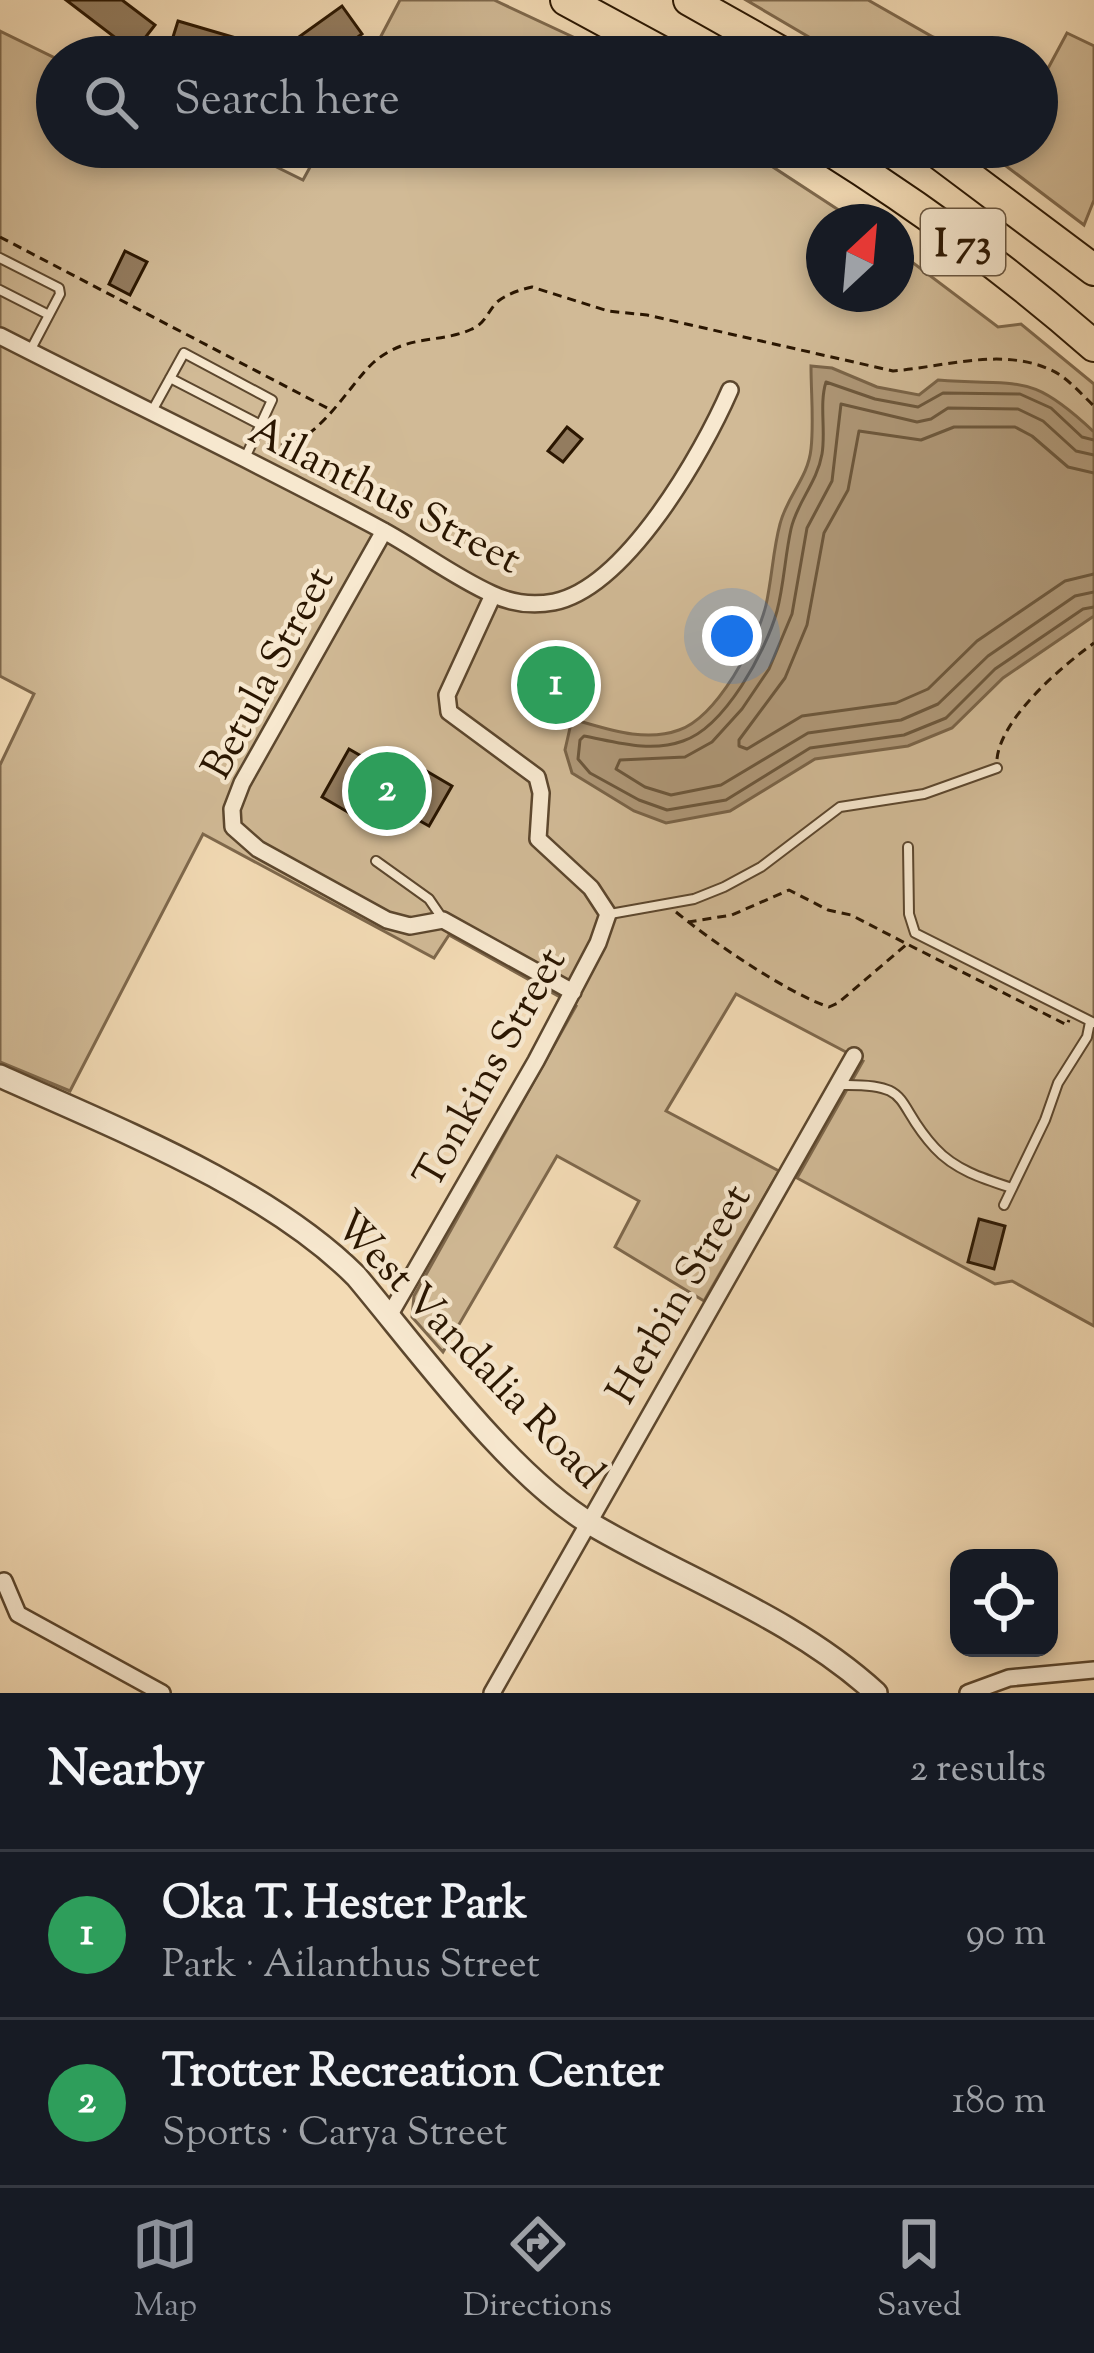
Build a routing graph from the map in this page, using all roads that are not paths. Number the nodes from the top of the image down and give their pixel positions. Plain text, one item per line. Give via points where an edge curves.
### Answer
1 (566, 0) edge
2 (689, 0) edge
3 (632, 36) edge
4 (753, 36) edge
5 (859, 168) edge
6 (958, 168) edge
7 (0, 258) edge
8 (1094, 270) edge
9 (0, 290) edge
10 (49, 315) junction
11 (0, 336) edge
12 (1094, 346) edge
13 (30, 351) junction
14 (170, 378) junction
15 (730, 389) dead end
16 (151, 412) junction
17 (261, 424) junction
18 (244, 460) junction
19 (384, 531) junction
20 (493, 595) junction
21 (997, 768) road end
22 (908, 847) dead end
23 (376, 861) dead end
24 (608, 914) junction
25 (443, 920) junction
26 (573, 992) junction
27 (1092, 1023) edge
28 (854, 1056) dead end
29 (0, 1076) edge
30 (837, 1085) junction
31 (1012, 1187) junction
32 (1004, 1205) dead end
33 (389, 1316) junction
34 (587, 1522) junction
35 (4, 1582) dead end
36 (1094, 1670) edge
37 (162, 1693) edge
38 (492, 1693) edge
39 (876, 1693) edge
40 (968, 1693) edge

1 - 3 highway
2 - 4 highway
5 - 12 highway, I 73
6 - 8 highway, I 73
7 - 10 lane via 59,288
9 - 10 lane
10 - 13 lane
11 - 13 street, Ailanthus Street
13 - 16 street, Ailanthus Street
14 - 16 lane
14 - 17 lane
14 - 17 lane via 184,353 272,400
15 - 20 street, Ailanthus Street via 670,500 601,576 558,602
16 - 18 street, Ailanthus Street
17 - 18 lane
18 - 19 street, Ailanthus Street
19 - 20 street, Ailanthus Street
19 - 25 street, Betula Street via 242,784 233,827 387,920
20 - 24 street via 447,695 449,712 536,776 538,839
21 - 24 lane via 924,794 841,807 742,878 694,898
22 - 27 lane via 915,933
23 - 25 lane via 429,899
24 - 26 street, Tonkins Street
25 - 26 street, Betula Street
26 - 33 street, Tonkins Street
27 - 31 lane
28 - 30 street, Herbin Street
29 - 33 street, West Vandalia Road via 112,1126 296,1226 331,1251
30 - 31 lane via 893,1090 936,1149 969,1173
30 - 34 street, Herbin Street
31 - 32 lane
33 - 34 street, West Vandalia Road via 534,1479
34 - 38 street, Herbin Street
34 - 39 street, West Vandalia Road via 816,1646
35 - 37 street via 18,1614
36 - 40 street via 1009,1678

